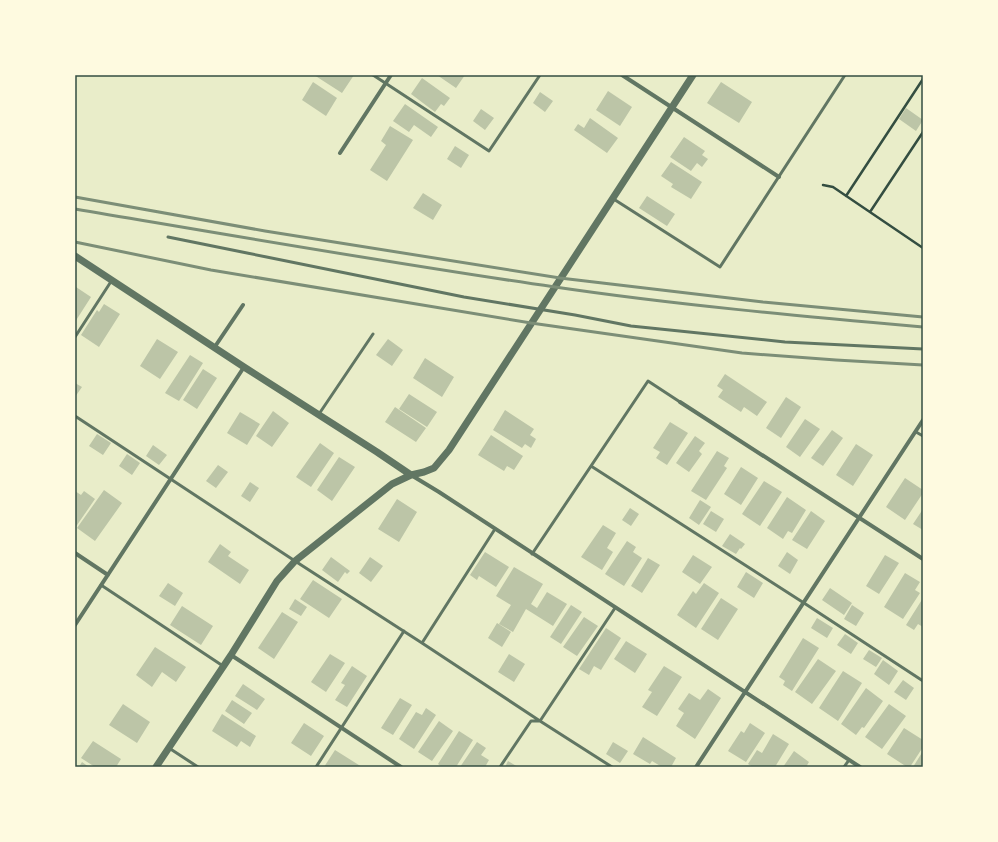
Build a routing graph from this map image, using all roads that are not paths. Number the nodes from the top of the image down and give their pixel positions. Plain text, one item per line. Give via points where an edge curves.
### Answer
1 (373, 75) edge
2 (391, 75) edge
3 (540, 75) edge
4 (622, 75) edge
5 (693, 75) edge
6 (845, 75) edge
7 (386, 83) junction
8 (672, 107) junction
9 (340, 153) dead end
10 (779, 177) junction
11 (612, 198) junction
12 (168, 237) dead end
13 (75, 256) edge
14 (112, 280) junction
15 (243, 305) dead end
16 (540, 309) junction
17 (373, 334) dead end
18 (75, 337) edge
19 (214, 348) junction
20 (923, 349) edge
21 (244, 368) junction
22 (680, 402) joint
23 (318, 415) junction
24 (75, 416) edge
25 (923, 420) edge
26 (916, 432) junction
27 (923, 436) edge
28 (591, 466) junction
29 (412, 475) junction
30 (171, 479) junction
31 (859, 518) junction
32 (495, 529) junction
33 (75, 553) edge
34 (532, 554) junction
35 (923, 559) edge
36 (295, 561) junction
37 (108, 575) junction
38 (101, 585) junction
39 (804, 603) junction
40 (615, 608) junction
41 (75, 625) edge
42 (404, 632) junction
43 (422, 642) junction
44 (230, 655) junction
45 (223, 666) junction
46 (923, 681) edge
47 (746, 692) junction
48 (540, 721) junction
49 (341, 727) junction
50 (169, 748) junction
51 (849, 760) junction
52 (156, 767) edge
53 (198, 767) edge
54 (316, 767) edge
55 (402, 767) edge
56 (500, 767) edge
57 (612, 767) edge
58 (696, 767) edge
59 (844, 767) edge
60 (860, 767) edge

1 - 7 lane
2 - 7 street
3 - 7 lane via 489,151
4 - 8 street
5 - 8 street
6 - 10 lane
7 - 9 street
8 - 10 street
8 - 11 street
10 - 11 lane via 720,267
11 - 16 street
12 - 16 lane via 464,297
13 - 14 street
14 - 18 lane
14 - 19 street
15 - 19 street
16 - 20 lane via 631,326 786,342
16 - 29 street via 449,450 434,468
17 - 23 lane via 334,395
19 - 21 street
21 - 23 street
21 - 30 street
22 - 28 lane via 648,381
22 - 31 street
23 - 29 street
24 - 30 lane
25 - 26 street
26 - 27 lane
26 - 31 street
28 - 34 lane
28 - 39 lane
29 - 32 street
29 - 36 street via 392,484
30 - 36 lane
30 - 37 street
31 - 35 street
31 - 39 street
32 - 34 street
32 - 43 lane
33 - 37 street
34 - 40 street
36 - 42 lane
36 - 44 street via 277,581
37 - 38 street
38 - 41 street
38 - 45 lane
39 - 46 lane
39 - 47 street
40 - 47 street
40 - 48 lane
42 - 43 lane
42 - 49 lane
43 - 48 lane
44 - 45 street
44 - 49 street
45 - 50 street
47 - 51 street
47 - 58 street
48 - 56 lane via 531,721
48 - 57 lane
49 - 54 lane
49 - 55 street
50 - 52 street
50 - 53 lane
51 - 59 lane
51 - 60 street

